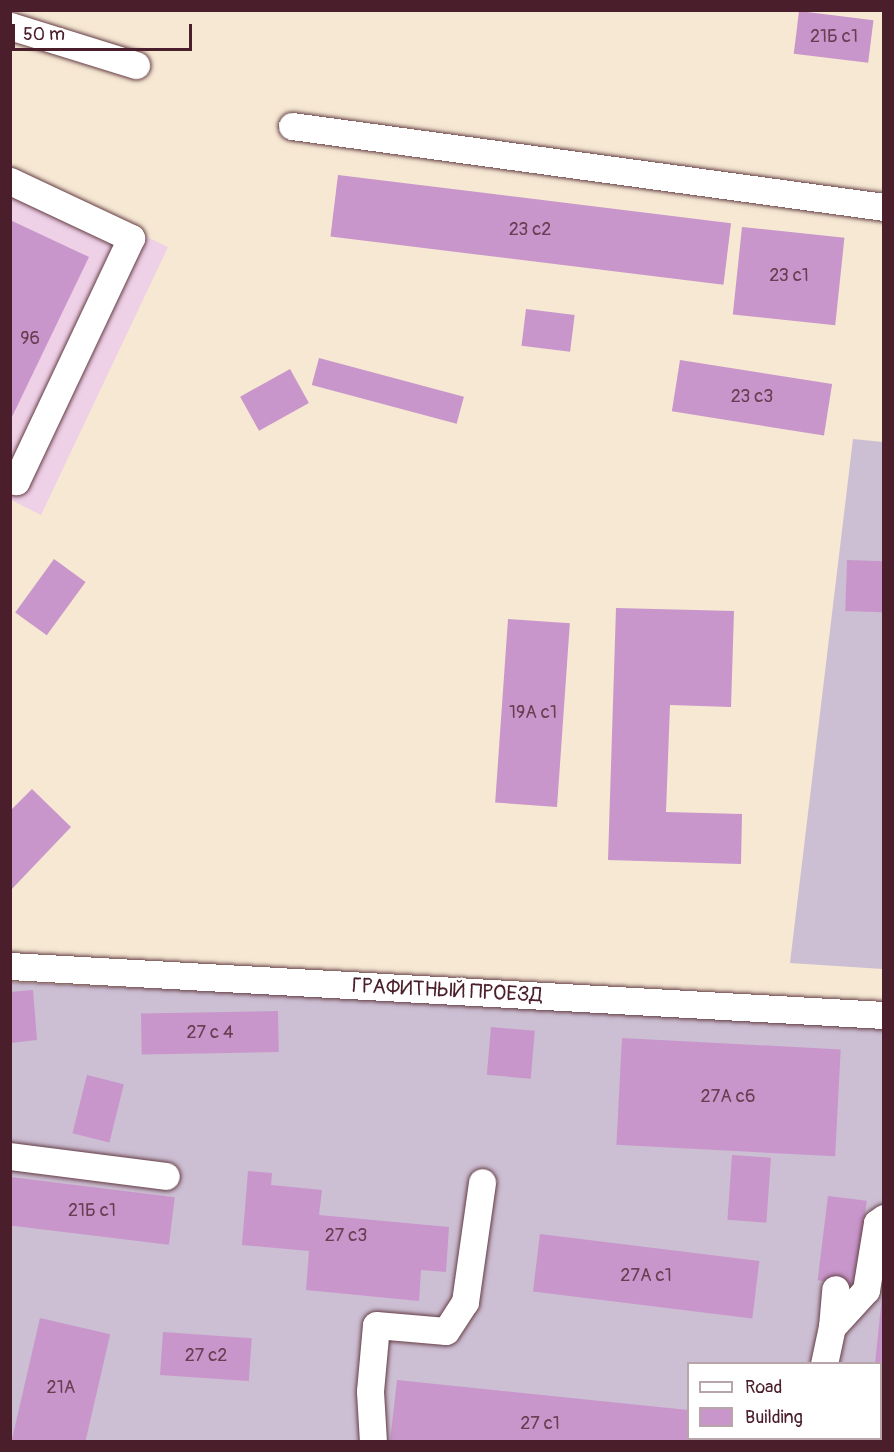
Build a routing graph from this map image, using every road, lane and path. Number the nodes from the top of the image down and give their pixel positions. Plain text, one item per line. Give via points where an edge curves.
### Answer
1 (10, 26) edge
2 (136, 65) dead end
3 (292, 126) dead end
4 (10, 181) edge
5 (884, 207) edge
6 (10, 478) edge
7 (10, 966) edge
8 (884, 1015) edge
9 (10, 1156) edge
10 (166, 1176) dead end
11 (482, 1182) dead end
12 (884, 1218) edge
13 (835, 1289) dead end
14 (832, 1327) junction
15 (824, 1362) edge
16 (373, 1442) edge

1 - 2 street
3 - 5 street
4 - 6 street via 131,238 16,481
7 - 8 street, ГРАФИТНЫЙ ПРОЕЗД
9 - 10 street
11 - 16 street via 465,1302 446,1331 376,1325 370,1391
12 - 14 street via 878,1223 866,1290
13 - 14 street
14 - 15 street

